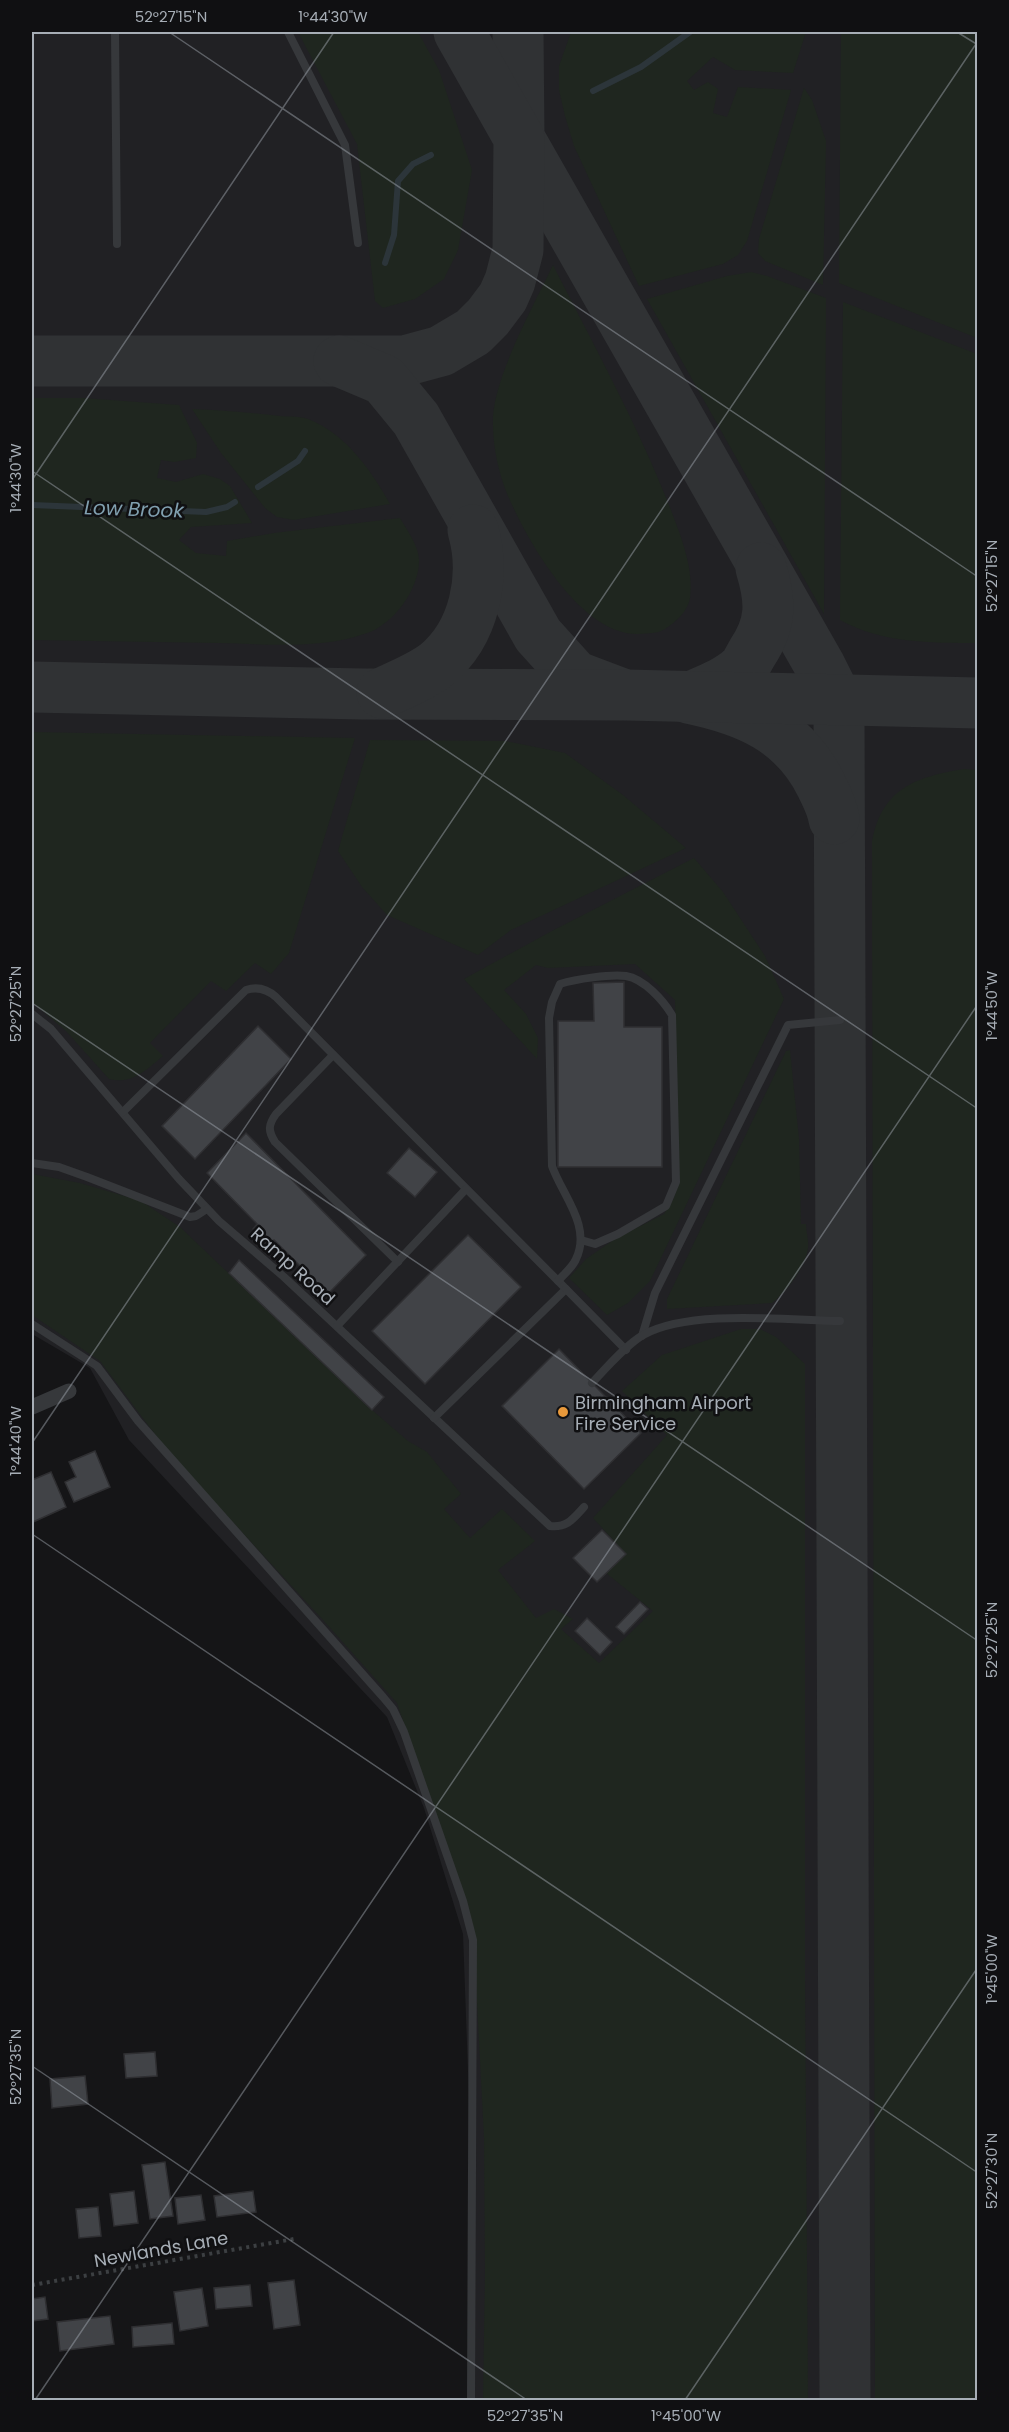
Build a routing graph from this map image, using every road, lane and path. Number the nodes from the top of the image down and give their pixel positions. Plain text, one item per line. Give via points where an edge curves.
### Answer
1 (115, 32) edge
2 (288, 32) edge
3 (358, 243) dead end
4 (117, 244) dead end
5 (32, 1014) edge
6 (840, 1020) dead end
7 (333, 1055) junction
8 (123, 1112) junction
9 (32, 1163) edge
10 (466, 1189) junction
11 (207, 1209) junction
12 (581, 1240) junction
13 (398, 1262) junction
14 (558, 1281) junction
15 (566, 1289) junction
16 (840, 1321) dead end
17 (32, 1324) edge
18 (337, 1326) junction
19 (642, 1336) junction
20 (626, 1350) junction
21 (592, 1383) dead end
22 (69, 1392) dead end
23 (32, 1407) edge
24 (434, 1418) junction
25 (584, 1507) dead end
26 (294, 2239) dead end
27 (32, 2285) edge
28 (471, 2400) edge

1 - 4 lane
2 - 3 lane via 345,145
5 - 8 lane, Ramp Road via 51,1029
6 - 19 lane via 788,1025 655,1293
7 - 8 lane via 270,992 254,987 246,990
7 - 10 lane
7 - 13 lane via 276,1114 269,1133
8 - 11 lane, Ramp Road
9 - 11 lane via 59,1167 189,1217
10 - 13 lane
10 - 14 lane
11 - 18 lane, Ramp Road
12 - 12 lane via 574,1209 552,1166 549,1018 560,984 575,979 626,976 640,982 665,1003 672,1015 676,1182 666,1206 652,1216 595,1244
12 - 14 lane via 576,1260
13 - 18 lane
14 - 15 lane
15 - 20 lane
15 - 24 lane
16 - 19 lane via 706,1318 669,1325
17 - 28 lane via 86,1357 105,1374 138,1421 383,1697 404,1732 464,1901 473,1940
18 - 24 lane, Ramp Road
19 - 20 lane
20 - 21 lane
22 - 23 street
24 - 25 lane, Ramp Road via 550,1526 569,1524
26 - 27 path, Newlands Lane

